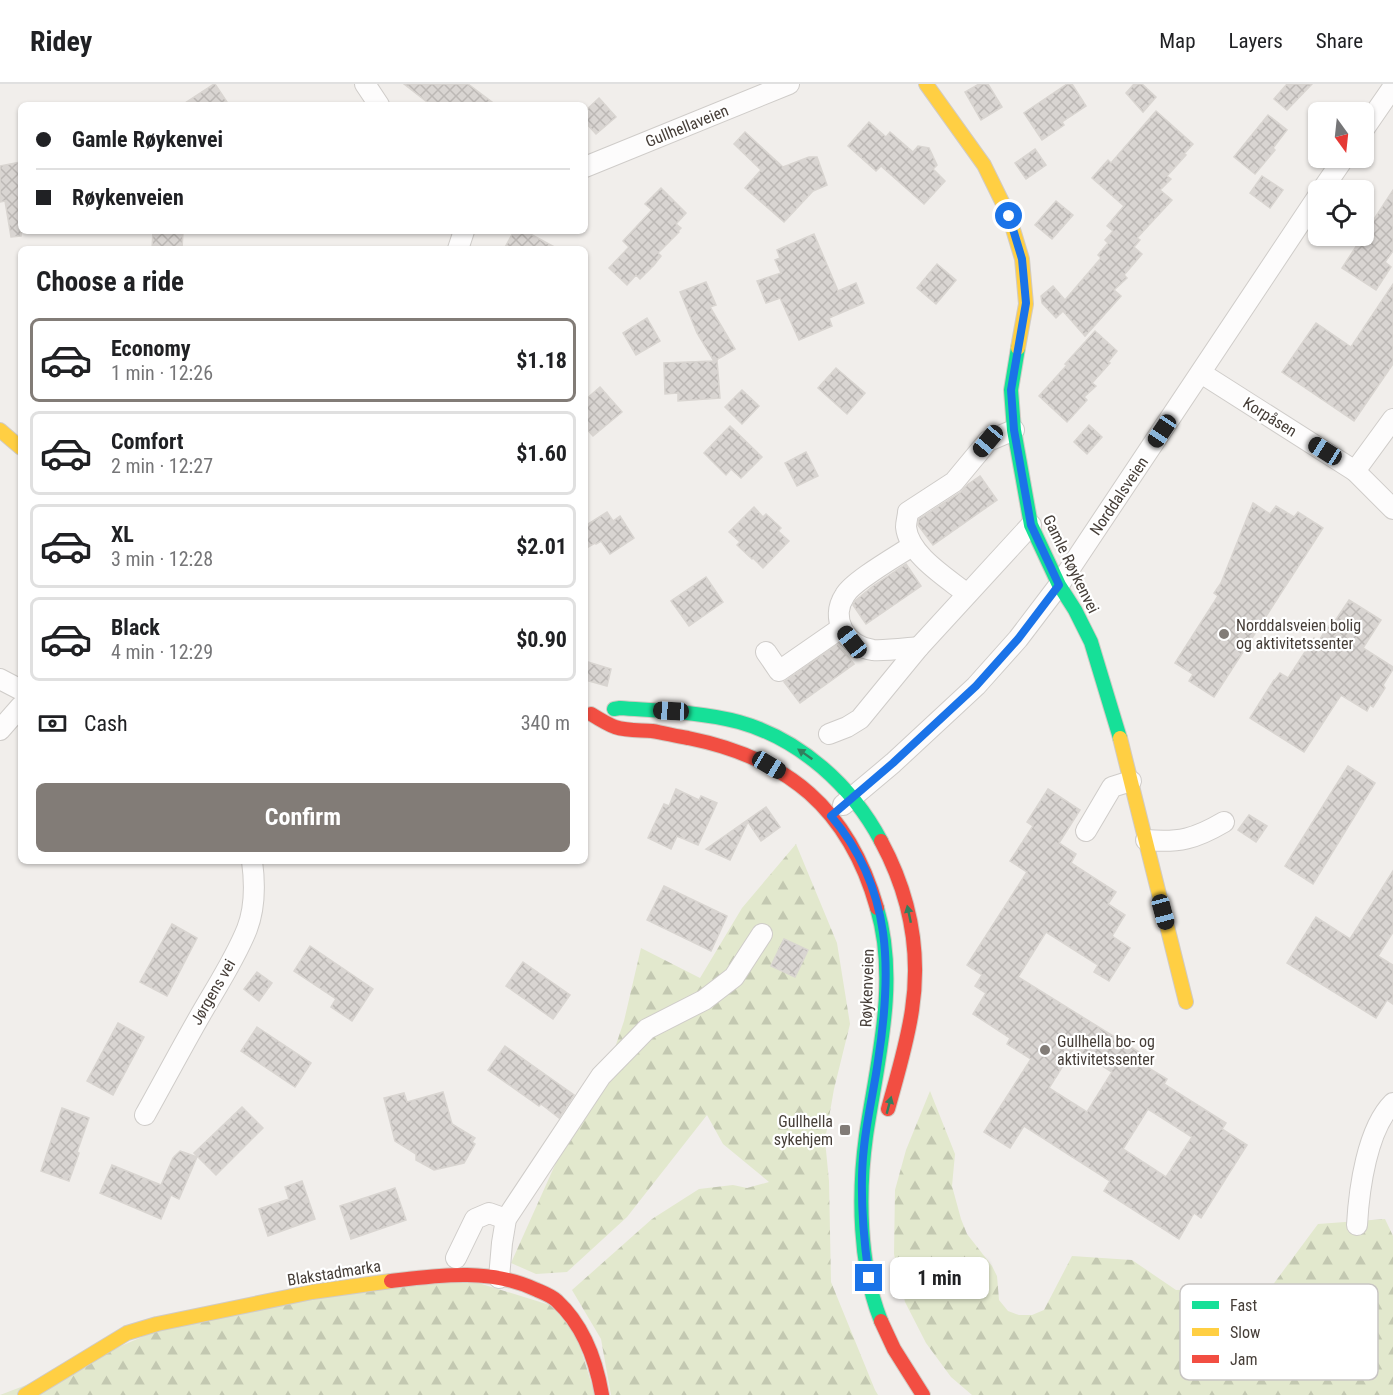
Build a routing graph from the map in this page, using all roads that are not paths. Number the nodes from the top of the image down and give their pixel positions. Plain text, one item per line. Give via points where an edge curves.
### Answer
1 (365, 84) edge
2 (789, 84) edge
3 (926, 84) edge
4 (1393, 87) edge
5 (377, 102) edge
6 (1374, 115) edge
7 (588, 166) edge
8 (1308, 211) edge
9 (1201, 373) junction
10 (1393, 419) edge
11 (0, 430) edge
12 (1014, 430) junction
13 (18, 445) edge
14 (1355, 471) junction
15 (1393, 509) edge
16 (1031, 525) junction
17 (912, 546) junction
18 (1059, 585) junction
19 (967, 594) junction
20 (841, 628) junction
21 (919, 647) junction
22 (766, 652) dead end
23 (0, 679) edge
24 (18, 688) edge
25 (18, 709) edge
26 (588, 714) edge
27 (0, 730) edge
28 (830, 734) dead end
29 (1131, 781) junction
30 (852, 797) junction
31 (831, 816) junction
32 (1224, 822) dead end
33 (1086, 831) dead end
34 (1146, 840) junction
35 (252, 864) edge
36 (762, 934) dead end
37 (1186, 1002) dead end
38 (1393, 1103) edge
39 (145, 1115) dead end
40 (885, 1121) dead end
41 (877, 1158) dead end
42 (507, 1219) junction
43 (863, 1224) junction
44 (1358, 1225) dead end
45 (456, 1258) dead end
46 (499, 1278) junction
47 (25, 1395) edge
48 (602, 1395) edge
49 (923, 1395) edge

1 - 5 street
2 - 7 street, Gullhellaveien
3 - 12 main road, Gamle Røykenvei via 984,165 1009,216 1022,259 1026,303 1011,390
4 - 6 street
8 - 9 street, Norddalsveien
9 - 14 street, Korpåsen
9 - 18 street, Norddalsveien
10 - 14 street
11 - 13 main road
12 - 16 main road, Gamle Røykenvei
12 - 17 street via 988,441 954,482 908,512 906,526
14 - 15 street, Korpåsen
16 - 18 main road, Gamle Røykenvei
16 - 19 street
17 - 19 street
17 - 20 street via 845,594 838,614
18 - 29 main road, Gamle Røykenvei via 1091,642
18 - 30 street, Norddalsveien via 976,686
19 - 21 street
20 - 21 street via 852,642 873,650
20 - 22 street via 780,671
21 - 28 street via 860,718
23 - 24 street
25 - 27 street
30 -> 26 main road, Røykenveien via 805,753 742,723 620,708
26 - 31 main road, Røykenveien via 614,726 749,754 790,777
29 - 33 street via 1112,787
29 - 34 main road, Gamle Røykenvei
30 - 31 street, Norddalsveien
40 -> 30 main road, Røykenveien via 909,1024 915,989 915,953 908,909 895,870 885,847
31 - 43 main road, Røykenveien via 849,840 872,888 881,917 886,959 882,1032 864,1148
32 - 34 street via 1184,840
34 - 37 main road, Gamle Røykenvei
35 - 39 street, Jørgens vei via 253,903 248,928
36 - 42 street via 734,977 704,1000 647,1029 601,1076
38 - 44 street via 1370,1145 1359,1195
41 - 43 main road, Røykenveien
42 - 45 street via 489,1214 475,1219
42 - 46 street
43 - 49 main road, Røykenveien via 869,1278 879,1315
46 - 47 main road, Blakstadmarka via 443,1275 323,1290 157,1324 99,1349
46 - 48 main road, Blakstadmarka via 556,1299 576,1323 591,1352

